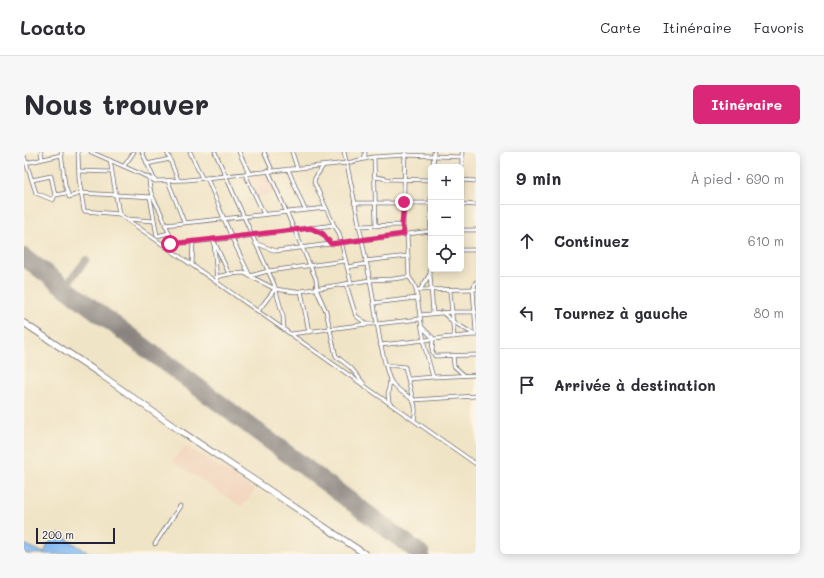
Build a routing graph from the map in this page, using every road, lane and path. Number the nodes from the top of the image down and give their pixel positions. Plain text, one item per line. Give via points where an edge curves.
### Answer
1 (41, 152) edge
2 (78, 152) edge
3 (91, 152) edge
4 (134, 152) edge
5 (142, 152) edge
6 (167, 152) edge
7 (190, 152) edge
8 (215, 152) edge
9 (239, 152) edge
10 (264, 152) edge
11 (292, 152) edge
12 (344, 152) edge
13 (365, 152) edge
14 (462, 152) edge
15 (61, 153) edge
16 (405, 153) edge
17 (420, 154) edge
18 (434, 154) edge
19 (24, 156) edge
20 (374, 157) junction
21 (462, 157) junction
22 (42, 158) junction
23 (170, 159) junction
24 (365, 159) junction
25 (110, 160) junction
26 (25, 163) edge
27 (347, 163) junction
28 (147, 164) junction
29 (433, 164) edge
30 (462, 164) edge
31 (124, 166) junction
32 (323, 166) junction
33 (297, 168) junction
34 (288, 169) junction
35 (270, 170) junction
36 (78, 171) junction
37 (111, 172) junction
38 (247, 174) junction
39 (226, 176) junction
40 (376, 177) junction
41 (149, 178) junction
42 (202, 178) junction
43 (207, 178) junction
44 (32, 180) junction
45 (178, 180) junction
46 (404, 180) junction
47 (428, 180) edge
48 (464, 180) edge
49 (155, 181) junction
50 (168, 181) junction
51 (476, 181) edge
52 (67, 193) junction
53 (81, 193) junction
54 (55, 195) junction
55 (115, 195) junction
56 (151, 197) junction
57 (404, 202) junction
58 (354, 203) junction
59 (375, 203) junction
60 (428, 203) edge
61 (464, 205) edge
62 (476, 205) edge
63 (326, 208) junction
64 (305, 210) junction
65 (286, 213) junction
66 (119, 214) junction
67 (264, 214) junction
68 (243, 216) junction
69 (127, 219) junction
70 (225, 219) junction
71 (154, 221) junction
72 (184, 222) junction
73 (165, 225) junction
74 (334, 225) junction
75 (402, 225) junction
76 (358, 226) junction
77 (376, 226) junction
78 (311, 228) junction
79 (294, 230) junction
80 (464, 230) edge
81 (476, 230) edge
82 (428, 231) edge
83 (169, 233) junction
84 (405, 234) junction
85 (251, 235) junction
86 (157, 236) junction
87 (153, 238) junction
88 (232, 238) junction
89 (214, 239) junction
90 (361, 240) junction
91 (194, 241) junction
92 (342, 242) junction
93 (255, 243) junction
94 (173, 244) junction
95 (331, 244) junction
96 (165, 246) junction
97 (302, 248) junction
98 (464, 250) edge
99 (476, 250) edge
100 (408, 256) junction
101 (345, 261) junction
102 (366, 262) junction
103 (192, 265) junction
104 (310, 266) junction
105 (347, 267) junction
106 (268, 271) junction
107 (229, 274) junction
108 (430, 274) joint
109 (250, 276) junction
110 (216, 277) junction
111 (409, 277) junction
112 (370, 280) junction
113 (217, 282) junction
114 (476, 282) edge
115 (351, 283) junction
116 (346, 284) junction
117 (316, 287) junction
118 (275, 289) junction
119 (474, 289) edge
120 (416, 290) junction
121 (420, 290) junction
122 (432, 290) junction
123 (450, 290) junction
124 (301, 291) junction
125 (417, 298) junction
126 (373, 303) junction
127 (258, 311) junction
128 (442, 312) junction
129 (452, 312) junction
130 (475, 312) edge
131 (433, 313) junction
132 (420, 317) junction
133 (452, 321) junction
134 (24, 323) edge
135 (367, 324) junction
136 (377, 324) junction
137 (422, 327) junction
138 (330, 329) junction
139 (284, 330) junction
140 (309, 332) junction
141 (476, 332) edge
142 (290, 334) junction
143 (476, 335) edge
144 (454, 337) junction
145 (434, 338) junction
146 (424, 340) junction
147 (380, 345) junction
148 (432, 351) junction
149 (453, 355) junction
150 (476, 355) edge
151 (385, 364) junction
152 (430, 364) junction
153 (476, 375) edge
154 (465, 376) junction
155 (433, 377) junction
156 (409, 379) junction
157 (390, 380) junction
158 (366, 387) junction
159 (476, 396) edge
160 (414, 400) junction
161 (389, 402) junction
162 (414, 420) junction
163 (476, 464) edge
164 (180, 506) dead end
165 (155, 544) dead end
166 (365, 554) edge

1 - 22 street
2 - 36 street
3 - 25 street
4 - 31 street
5 - 28 street
6 - 23 street
7 - 42 street
8 - 39 street
9 - 38 street
10 - 35 street
11 - 33 street
12 - 27 street
13 - 24 street
14 - 21 street
15 - 22 street
15 - 52 street
16 - 17 street
16 - 20 street
16 - 46 street
17 - 18 street
18 - 21 street
18 - 29 street
19 - 26 street
20 - 24 street
20 - 40 street
21 - 30 street
22 - 26 street
23 - 28 street
23 - 45 street
24 - 27 street
25 - 31 street
25 - 37 street
26 - 44 street
27 - 32 street
27 - 58 street
28 - 49 street
31 - 41 street
32 - 33 street
32 - 63 street via 314,182
33 - 34 street
34 - 35 street
34 - 64 street
35 - 38 street
35 - 65 street
36 - 37 street
36 - 53 street
37 - 55 street
38 - 39 street
38 - 67 street
39 - 43 street
39 - 68 street
40 - 46 street
40 - 59 street
41 - 49 street
41 - 56 street
42 - 43 street
42 - 45 street
43 - 70 street
44 - 54 street via 36,193 52,200
44 - 54 street via 51,176
45 - 50 street
46 - 47 street
46 - 57 street
48 - 51 street
49 - 50 street
50 - 72 street
52 - 53 street via 69,197
52 - 54 street
53 - 55 street
53 - 66 street via 84,211
55 - 56 street
55 - 66 street
56 - 71 street
56 - 73 street
57 - 59 street
57 - 60 street
57 - 75 street
58 - 59 street
58 - 76 street
59 - 77 street
61 - 62 street
63 - 64 street
63 - 74 street
64 - 65 street
65 - 67 street
65 - 79 street
66 - 69 street
67 - 68 street
68 - 70 street
68 - 85 street
69 - 71 street
69 - 87 street
70 - 72 street
70 - 88 street
71 - 86 street
72 - 73 street
73 - 83 street
74 - 78 street
74 - 92 street
75 - 77 street
75 - 84 street
76 - 77 street
76 - 90 street
78 - 79 street
78 - 95 street via 323,234
79 - 85 street
79 - 97 street
80 - 81 street
82 - 84 street
83 - 86 street
83 - 94 street
84 - 90 street
84 - 100 street
85 - 88 street
85 - 93 street
86 - 87 street
87 - 96 street
88 - 89 street
88 - 109 street
89 - 91 street
89 - 107 street
89 - 110 street
90 - 92 street
90 - 102 street
91 - 94 street
91 - 103 street
92 - 95 street
92 - 101 street
93 - 97 street via 276,251
93 - 106 street
94 - 96 street
95 - 97 street
96 - 103 street
97 - 104 street
98 - 99 street
100 - 102 street
100 - 111 street
101 - 104 street
101 - 105 street
102 - 105 street
102 - 112 street
103 - 113 street
104 - 106 street
104 - 117 street via 316,279
105 - 115 street
106 - 109 street
106 - 118 street
107 - 109 street via 240,272
107 - 110 street
108 - 121 street
108 - 122 street
109 - 118 street
110 - 113 street
111 - 112 street
111 - 120 street
112 - 115 street
112 - 126 street
113 - 127 street
114 - 119 street
115 - 116 street
116 - 117 street
116 - 135 street via 356,316
117 - 124 street
117 - 138 street
118 - 124 street
118 - 127 street
118 - 139 street via 283,316
119 - 123 street
119 - 130 street
120 - 121 street
120 - 125 street
121 - 122 street
122 - 123 street
122 - 131 street
123 - 129 street
124 - 140 street
125 - 126 street
125 - 132 street
126 - 136 street
127 - 139 street
128 - 129 street
128 - 131 street
128 - 133 street
129 - 130 street
129 - 133 street
130 - 141 street
131 - 132 street
132 - 136 street
132 - 137 street
133 - 143 street
133 - 144 street
134 - 166 highway
135 - 136 street
135 - 138 street
136 - 147 street
137 - 145 street
137 - 146 street
138 - 140 street
138 - 158 street via 336,356 351,368
139 - 142 street
140 - 142 street
142 - 158 street
143 - 144 street
144 - 145 street
145 - 146 street
145 - 148 street
146 - 147 street
146 - 152 street
147 - 151 street
148 - 149 street via 435,356
148 - 152 street
149 - 150 street
149 - 154 street via 454,366
151 - 156 street via 406,367
151 - 157 street
152 - 155 street
153 - 154 street
154 - 155 street
155 - 156 street
156 - 160 street
157 - 160 street via 401,393
157 - 161 street
158 - 161 street
159 - 160 street
160 - 162 street
161 - 162 street
162 - 163 street
164 - 165 street

